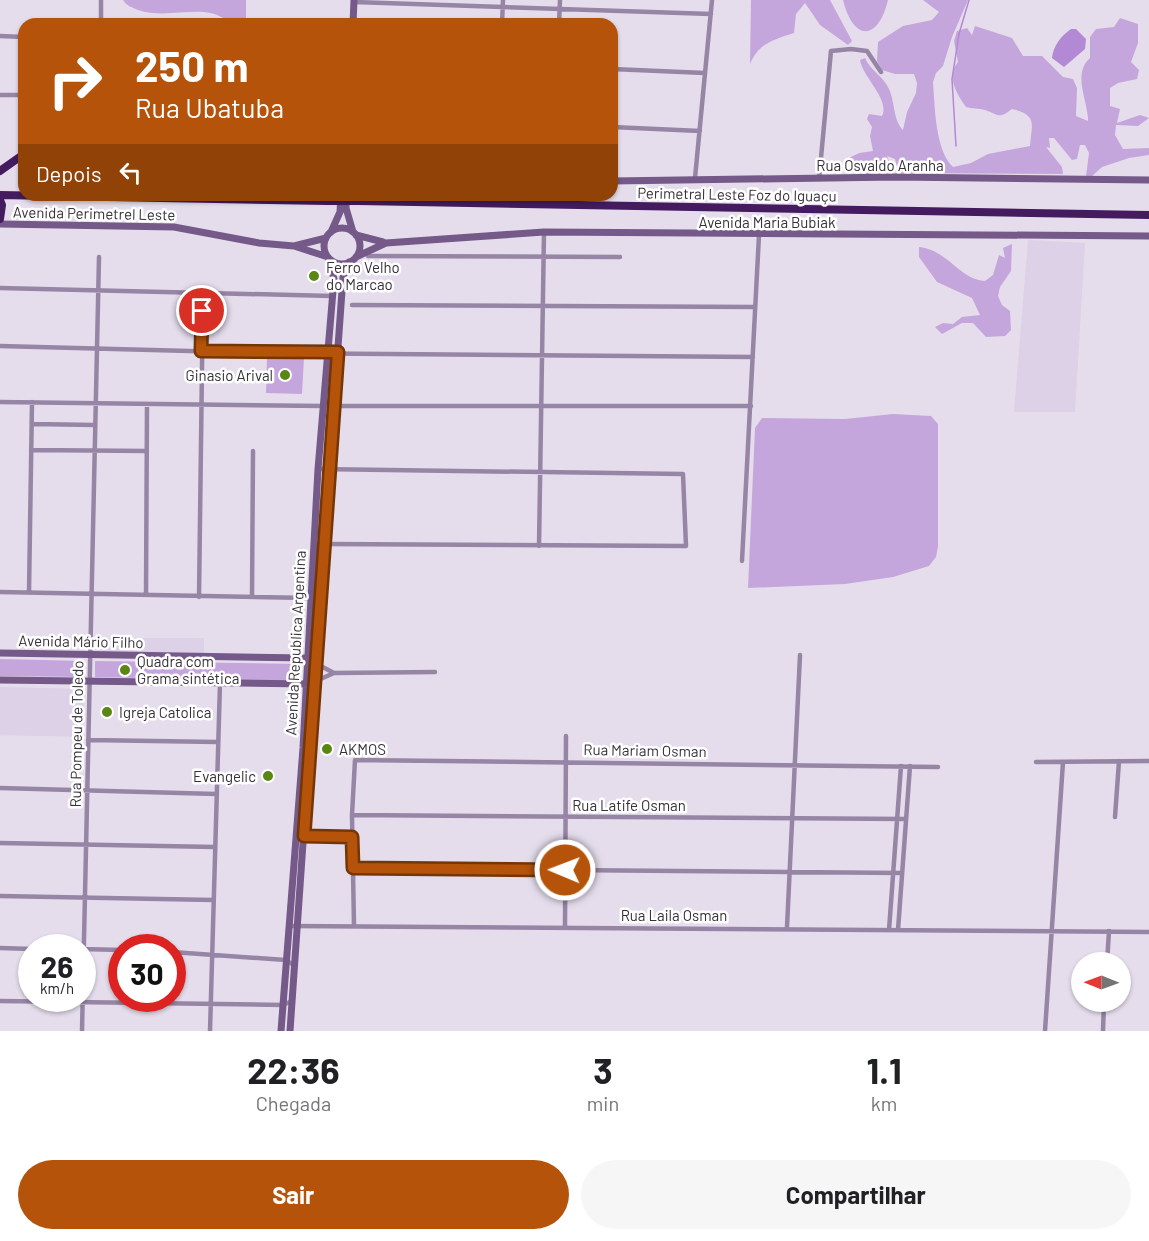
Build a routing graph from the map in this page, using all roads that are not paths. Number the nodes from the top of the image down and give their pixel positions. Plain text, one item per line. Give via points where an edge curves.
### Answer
1 (101, 0) edge
2 (503, 0) edge
3 (560, 0) edge
4 (712, 0) edge
5 (354, 1) edge
6 (447, 2) edge
7 (503, 6) junction
8 (559, 9) junction
9 (711, 14) junction
10 (101, 18) edge
11 (353, 18) edge
12 (502, 18) edge
13 (559, 18) edge
14 (0, 36) edge
15 (18, 37) edge
16 (618, 69) edge
17 (881, 72) dead end
18 (705, 73) junction
19 (0, 95) edge
20 (18, 95) edge
21 (618, 127) edge
22 (700, 131) junction
23 (18, 158) edge
24 (0, 171) edge
25 (695, 178) junction
26 (819, 179) junction
27 (1149, 180) edge
28 (618, 181) edge
29 (18, 197) edge
30 (0, 198) edge
31 (328, 201) edge
32 (341, 201) edge
33 (346, 201) edge
34 (359, 201) edge
35 (359, 201) edge
36 (1149, 215) edge
37 (0, 219) edge
38 (0, 224) edge
39 (544, 232) junction
40 (355, 234) junction
41 (328, 235) junction
42 (759, 235) junction
43 (1149, 236) edge
44 (386, 243) junction
45 (294, 246) junction
46 (368, 256) dead end
47 (543, 256) junction
48 (99, 257) dead end
49 (328, 257) junction
50 (620, 257) dead end
51 (352, 260) junction
52 (0, 288) edge
53 (99, 291) junction
54 (203, 291) junction
55 (332, 296) junction
56 (352, 305) dead end
57 (755, 307) junction
58 (542, 308) junction
59 (0, 346) edge
60 (98, 348) junction
61 (201, 351) junction
62 (338, 352) junction
63 (328, 353) junction
64 (541, 356) junction
65 (753, 357) junction
66 (0, 402) edge
67 (32, 402) junction
68 (96, 403) junction
69 (147, 404) junction
70 (202, 404) junction
71 (541, 405) junction
72 (323, 406) junction
73 (333, 406) junction
74 (752, 406) junction
75 (32, 424) junction
76 (95, 425) junction
77 (31, 450) junction
78 (94, 450) junction
79 (147, 451) junction
80 (253, 451) dead end
81 (318, 470) junction
82 (329, 470) junction
83 (540, 473) junction
84 (324, 544) junction
85 (539, 546) junction
86 (742, 561) dead end
87 (0, 592) edge
88 (29, 592) junction
89 (146, 594) junction
90 (92, 595) junction
91 (252, 596) junction
92 (199, 597) junction
93 (310, 598) junction
94 (0, 653) edge
95 (90, 655) junction
96 (801, 655) dead end
97 (306, 658) junction
98 (317, 664) junction
99 (435, 672) dead end
100 (334, 673) junction
101 (0, 680) edge
102 (90, 681) junction
103 (316, 681) junction
104 (220, 683) junction
105 (306, 685) junction
106 (566, 736) dead end
107 (88, 740) junction
108 (217, 742) junction
109 (566, 761) junction
110 (1119, 761) junction
111 (1149, 761) edge
112 (1036, 762) dead end
113 (1063, 762) junction
114 (796, 764) junction
115 (901, 766) junction
116 (910, 766) junction
117 (938, 767) dead end
118 (0, 788) edge
119 (87, 792) junction
120 (216, 794) junction
121 (352, 815) junction
122 (565, 816) junction
123 (1115, 817) dead end
124 (793, 818) junction
125 (898, 819) junction
126 (906, 819) junction
127 (304, 836) junction
128 (352, 837) junction
129 (0, 843) edge
130 (86, 844) junction
131 (215, 847) junction
132 (353, 868) junction
133 (565, 870) junction
134 (790, 872) junction
135 (893, 873) junction
136 (901, 873) junction
137 (0, 896) edge
138 (85, 897) junction
139 (213, 900) junction
140 (293, 926) junction
141 (354, 926) junction
142 (565, 927) junction
143 (787, 927) junction
144 (889, 930) junction
145 (898, 930) junction
146 (1109, 931) junction
147 (1051, 932) junction
148 (1149, 932) edge
149 (84, 934) edge
150 (0, 948) edge
151 (18, 948) edge
152 (1108, 952) edge
153 (186, 953) edge
154 (212, 954) junction
155 (286, 960) junction
156 (295, 966) junction
157 (0, 1001) edge
158 (18, 1001) edge
159 (292, 1001) junction
160 (96, 1003) edge
161 (211, 1003) junction
162 (283, 1005) junction
163 (82, 1012) edge
164 (1104, 1012) edge
165 (82, 1031) edge
166 (210, 1031) edge
167 (281, 1031) edge
168 (290, 1031) edge
169 (1045, 1031) edge
170 (1103, 1031) edge

1 - 10 street
2 - 7 street
3 - 8 street
4 - 9 street
5 - 6 street
5 - 11 street
6 - 7 street
7 - 8 street
7 - 12 street
8 - 9 street
8 - 13 street
9 - 18 street
14 - 15 street
16 - 18 street
17 - 26 street via 870,53 863,50 831,51
18 - 22 street
19 - 20 street
21 - 22 street
22 - 25 street
23 - 24 highway
25 - 26 street, Rua Osvaldo Aranha
25 - 28 street, Rua Osvaldo Aranha
26 - 27 street, Rua Osvaldo Aranha
29 - 30 highway, Perimetral Leste Foz do Iguaçu
30 - 37 highway
31 - 34 highway, Perimetral Leste Foz do Iguaçu, bridge
32 - 41 street via 340,213
33 - 40 street
35 - 36 highway, Perimetral Leste Foz do Iguaçu, bridge
38 - 45 street, Avenida Perimetrel Leste via 174,227
39 - 42 street, Avenida Maria Bubiak
39 - 44 street, Avenida Maria Bubiak
39 - 47 street
40 - 41 street via 342,228
40 - 44 street, Avenida Maria Bubiak
40 - 51 street via 360,246
41 - 45 street, Avenida Perimetrel Leste
41 - 49 street via 324,250
42 - 43 street, Avenida Maria Bubiak
42 - 57 street
44 - 51 street, Avenida Maria Bubiak
45 - 49 street, Avenida Perimetrel Leste
46 - 47 street
47 - 50 street
47 - 58 street
48 - 53 street, Rua Pompeu de Toledo
49 - 51 street via 338,264
49 - 55 street, Avenida Republica Argentina via 333,272
51 - 62 street, Avenida Republica Argentina via 343,277
52 - 53 street
53 - 54 street
53 - 60 street, Rua Pompeu de Toledo
54 - 55 street
54 - 61 street
55 - 63 street, Avenida Republica Argentina
56 - 58 street
57 - 58 street
57 - 65 street
58 - 64 street
59 - 60 street
60 - 61 street
60 - 68 street, Rua Pompeu de Toledo
61 - 63 street
61 - 70 street
62 - 63 street
62 - 64 street
62 - 73 street, Avenida Republica Argentina
63 - 72 street, Avenida Republica Argentina
64 - 65 street
64 - 71 street
65 - 74 street
66 - 67 street
67 - 68 street
67 - 75 street
68 - 69 street
68 - 76 street, Rua Pompeu de Toledo
69 - 70 street
69 - 79 street
70 - 72 street
70 - 92 street
71 - 73 street
71 - 74 street
71 - 83 street
72 - 81 street, Avenida Republica Argentina
73 - 82 street, Avenida Republica Argentina
74 - 86 street
75 - 76 street
75 - 77 street
76 - 78 street, Rua Pompeu de Toledo
77 - 78 street
77 - 88 street
78 - 79 street
78 - 90 street, Rua Pompeu de Toledo
79 - 89 street
80 - 91 street
81 - 82 street
81 - 93 street, Avenida Republica Argentina
82 - 83 street
82 - 84 street, Avenida Republica Argentina
83 - 85 street
83 - 85 street via 683,474 686,546
84 - 85 street
84 - 98 street, Avenida Republica Argentina
87 - 88 street
88 - 90 street
89 - 90 street
89 - 92 street
90 - 95 street, Rua Pompeu de Toledo
91 - 92 street
91 - 93 street
93 - 97 street, Avenida Republica Argentina
94 - 95 street, Avenida Mário Filho
95 - 97 street, Avenida Mário Filho
95 - 102 street, Rua Pompeu de Toledo
96 - 114 street
97 - 98 street
97 - 105 street, Avenida Republica Argentina
98 - 100 street
98 - 103 street, Avenida Republica Argentina
99 - 100 street
100 - 103 street
101 - 102 street
102 - 104 street
102 - 107 street, Rua Pompeu de Toledo
103 - 105 street
103 - 127 street, Avenida Republica Argentina
104 - 105 street
104 - 108 street
105 - 140 street, Avenida Republica Argentina
106 - 109 street
107 - 108 street
107 - 119 street, Rua Pompeu de Toledo
108 - 120 street
109 - 114 street, Rua Mariam Osman
109 - 121 street, Rua Mariam Osman via 359,759 353,763
109 - 122 street
110 - 111 street
110 - 113 street
110 - 123 street
112 - 113 street
113 - 147 street
114 - 115 street, Rua Mariam Osman
114 - 124 street
115 - 116 street, Rua Mariam Osman
115 - 125 street
116 - 117 street, Rua Mariam Osman
116 - 126 street
118 - 119 street
119 - 120 street
119 - 130 street, Rua Pompeu de Toledo
120 - 131 street
121 - 122 street, Rua Latife Osman
121 - 128 street
122 - 124 street, Rua Latife Osman
122 - 133 street
124 - 125 street, Rua Latife Osman
124 - 134 street
125 - 126 street, Rua Latife Osman
125 - 135 street
126 - 136 street
127 - 128 street
127 - 140 street, Avenida Republica Argentina
128 - 132 street
129 - 130 street
130 - 131 street
130 - 138 street, Rua Pompeu de Toledo
131 - 139 street
132 - 133 street
132 - 141 street
133 - 134 street
133 - 142 street
134 - 135 street
134 - 143 street
135 - 136 street
135 - 144 street
136 - 145 street
137 - 138 street
138 - 139 street
138 - 149 street, Rua Pompeu de Toledo
139 - 154 street
140 - 141 street, Rua Laila Osman
140 - 155 street, Avenida Republica Argentina
140 - 156 street, Avenida Republica Argentina
141 - 142 street, Rua Laila Osman
142 - 143 street, Rua Laila Osman
143 - 144 street, Rua Laila Osman
144 - 145 street, Rua Laila Osman
145 - 147 street, Rua Laila Osman
146 - 147 street, Rua Laila Osman
146 - 148 street, Rua Laila Osman
146 - 152 street
147 - 169 street
150 - 151 street
153 - 154 street
154 - 155 street
154 - 161 street
155 - 156 street
155 - 162 street, Avenida Republica Argentina
156 - 159 street, Avenida Republica Argentina
157 - 158 street
159 - 162 street
159 - 168 street, Avenida Republica Argentina
160 - 161 street
161 - 162 street
161 - 166 street
162 - 167 street, Avenida Republica Argentina
163 - 165 street, Rua Pompeu de Toledo
164 - 170 street

